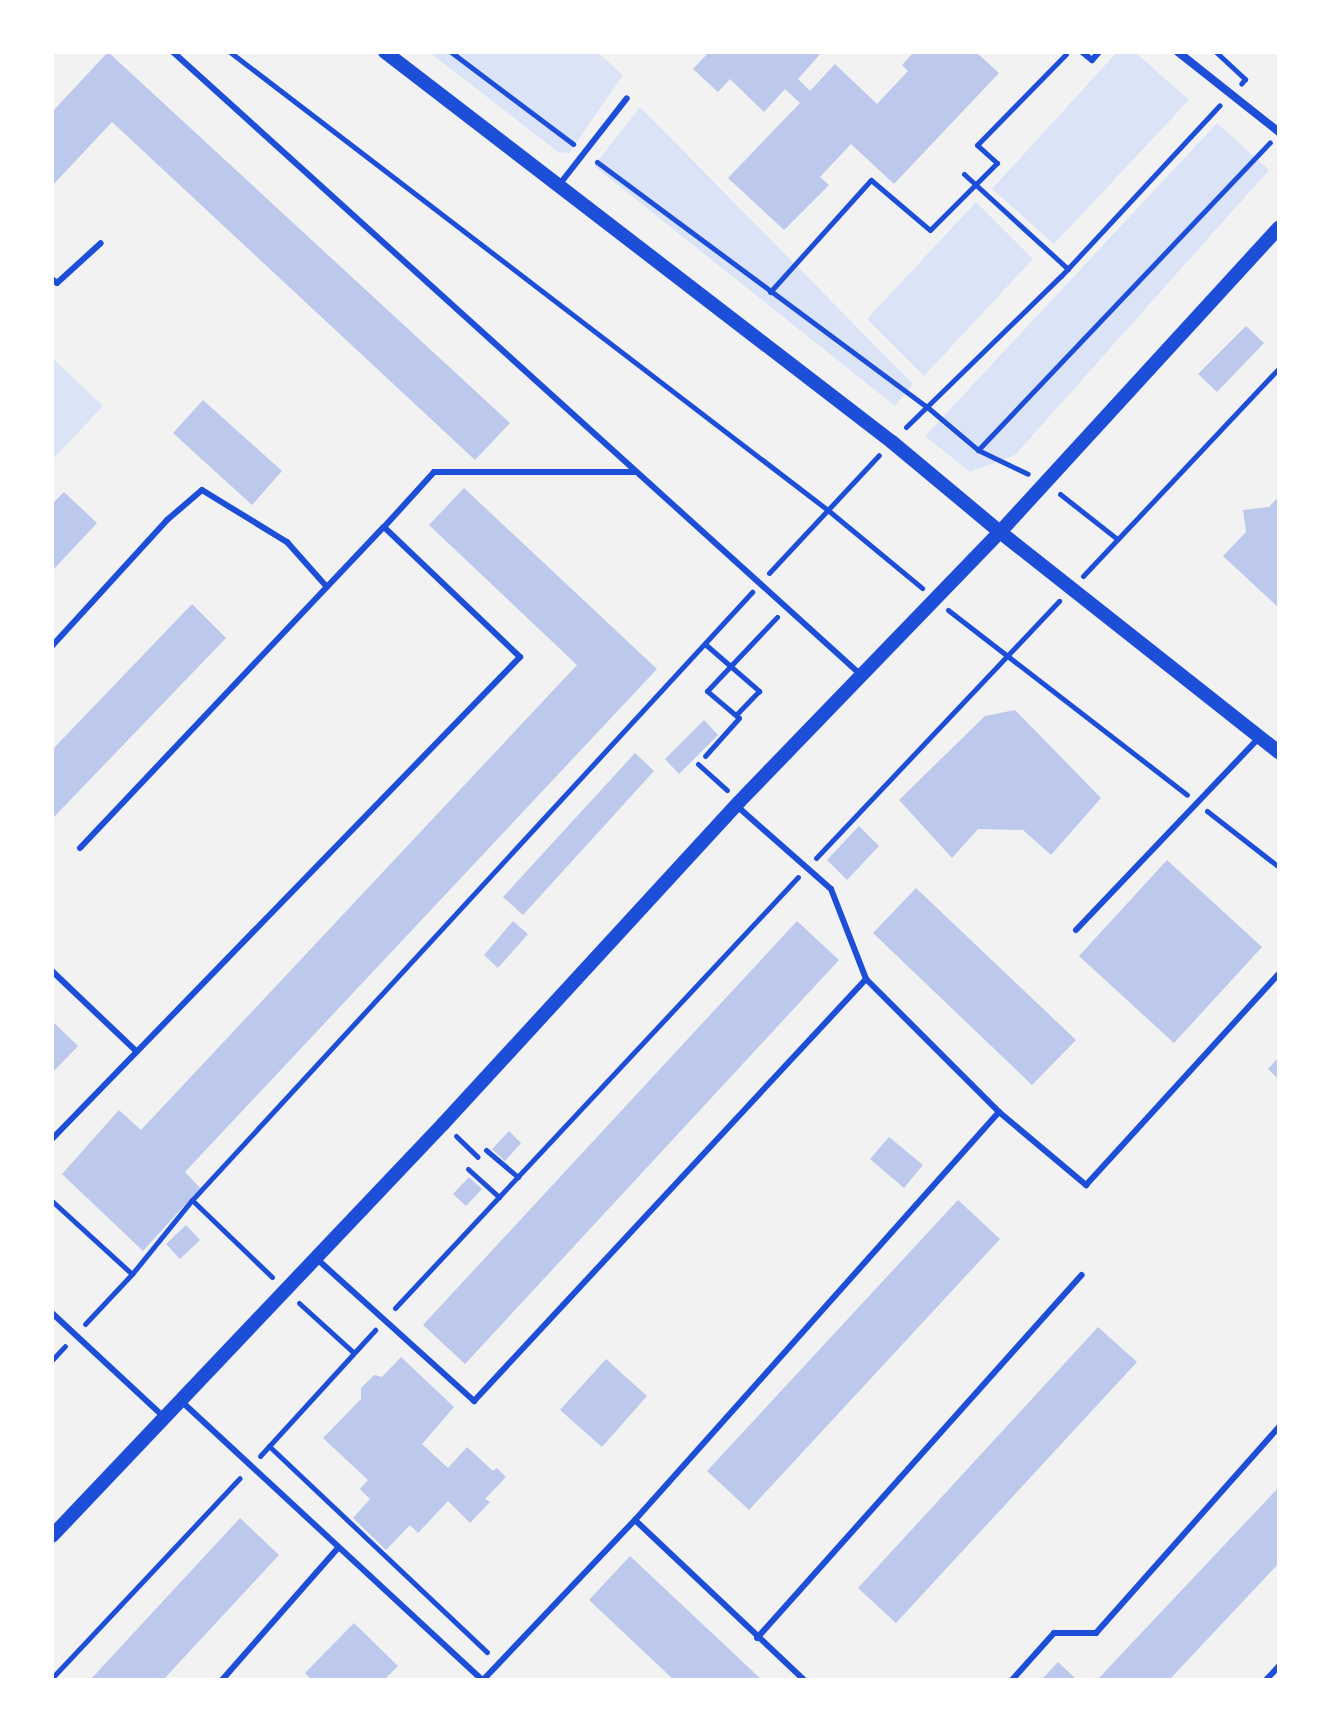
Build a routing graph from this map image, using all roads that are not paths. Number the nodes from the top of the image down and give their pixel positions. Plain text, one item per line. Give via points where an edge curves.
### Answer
1 (173, 52) edge
2 (385, 52) edge
3 (1082, 52) edge
4 (1099, 52) edge
5 (1178, 52) edge
6 (627, 98) dead end
7 (1279, 132) edge
8 (559, 185) junction
9 (1279, 227) edge
10 (101, 243) dead end
11 (52, 279) edge
12 (635, 472) junction
13 (384, 527) junction
14 (1000, 532) junction
15 (327, 587) junction
16 (52, 646) edge
17 (861, 675) junction
18 (1260, 737) junction
19 (1279, 752) edge
20 (738, 803) junction
21 (80, 848) dead end
22 (1076, 930) dead end
23 (52, 971) edge
24 (1279, 974) edge
25 (866, 979) junction
26 (137, 1052) junction
27 (999, 1112) junction
28 (52, 1139) edge
29 (317, 1259) junction
30 (1082, 1275) dead end
31 (52, 1313) edge
32 (180, 1400) junction
33 (164, 1417) junction
34 (1279, 1427) edge
35 (635, 1520) junction
36 (52, 1536) edge
37 (338, 1548) junction
38 (757, 1638) junction
39 (1279, 1666) edge
40 (222, 1680) edge
41 (483, 1680) edge
42 (804, 1680) edge
43 (1012, 1680) edge
44 (1266, 1680) edge

1 - 12 lane
2 - 8 street
3 - 4 lane via 1092,60
5 - 7 street
6 - 8 lane
8 - 14 street
9 - 14 street
10 - 11 lane via 57,283
12 - 13 lane via 434,472
12 - 17 lane
13 - 15 lane
13 - 26 lane via 520,657
14 - 17 street
14 - 18 street
15 - 16 lane via 287,542 202,490 167,520
15 - 21 lane
17 - 20 street
18 - 19 street
18 - 22 lane
20 - 25 lane via 831,889
20 - 29 street
23 - 26 lane
24 - 27 lane via 1086,1185
25 - 27 lane
25 - 29 lane via 474,1401
26 - 28 lane
27 - 35 lane
29 - 32 street
30 - 38 lane
31 - 33 lane
32 - 33 street
32 - 37 lane
33 - 36 street
34 - 43 lane via 1096,1633 1054,1633
35 - 38 lane
35 - 41 lane
37 - 40 lane
37 - 41 lane
38 - 42 lane
39 - 44 lane

